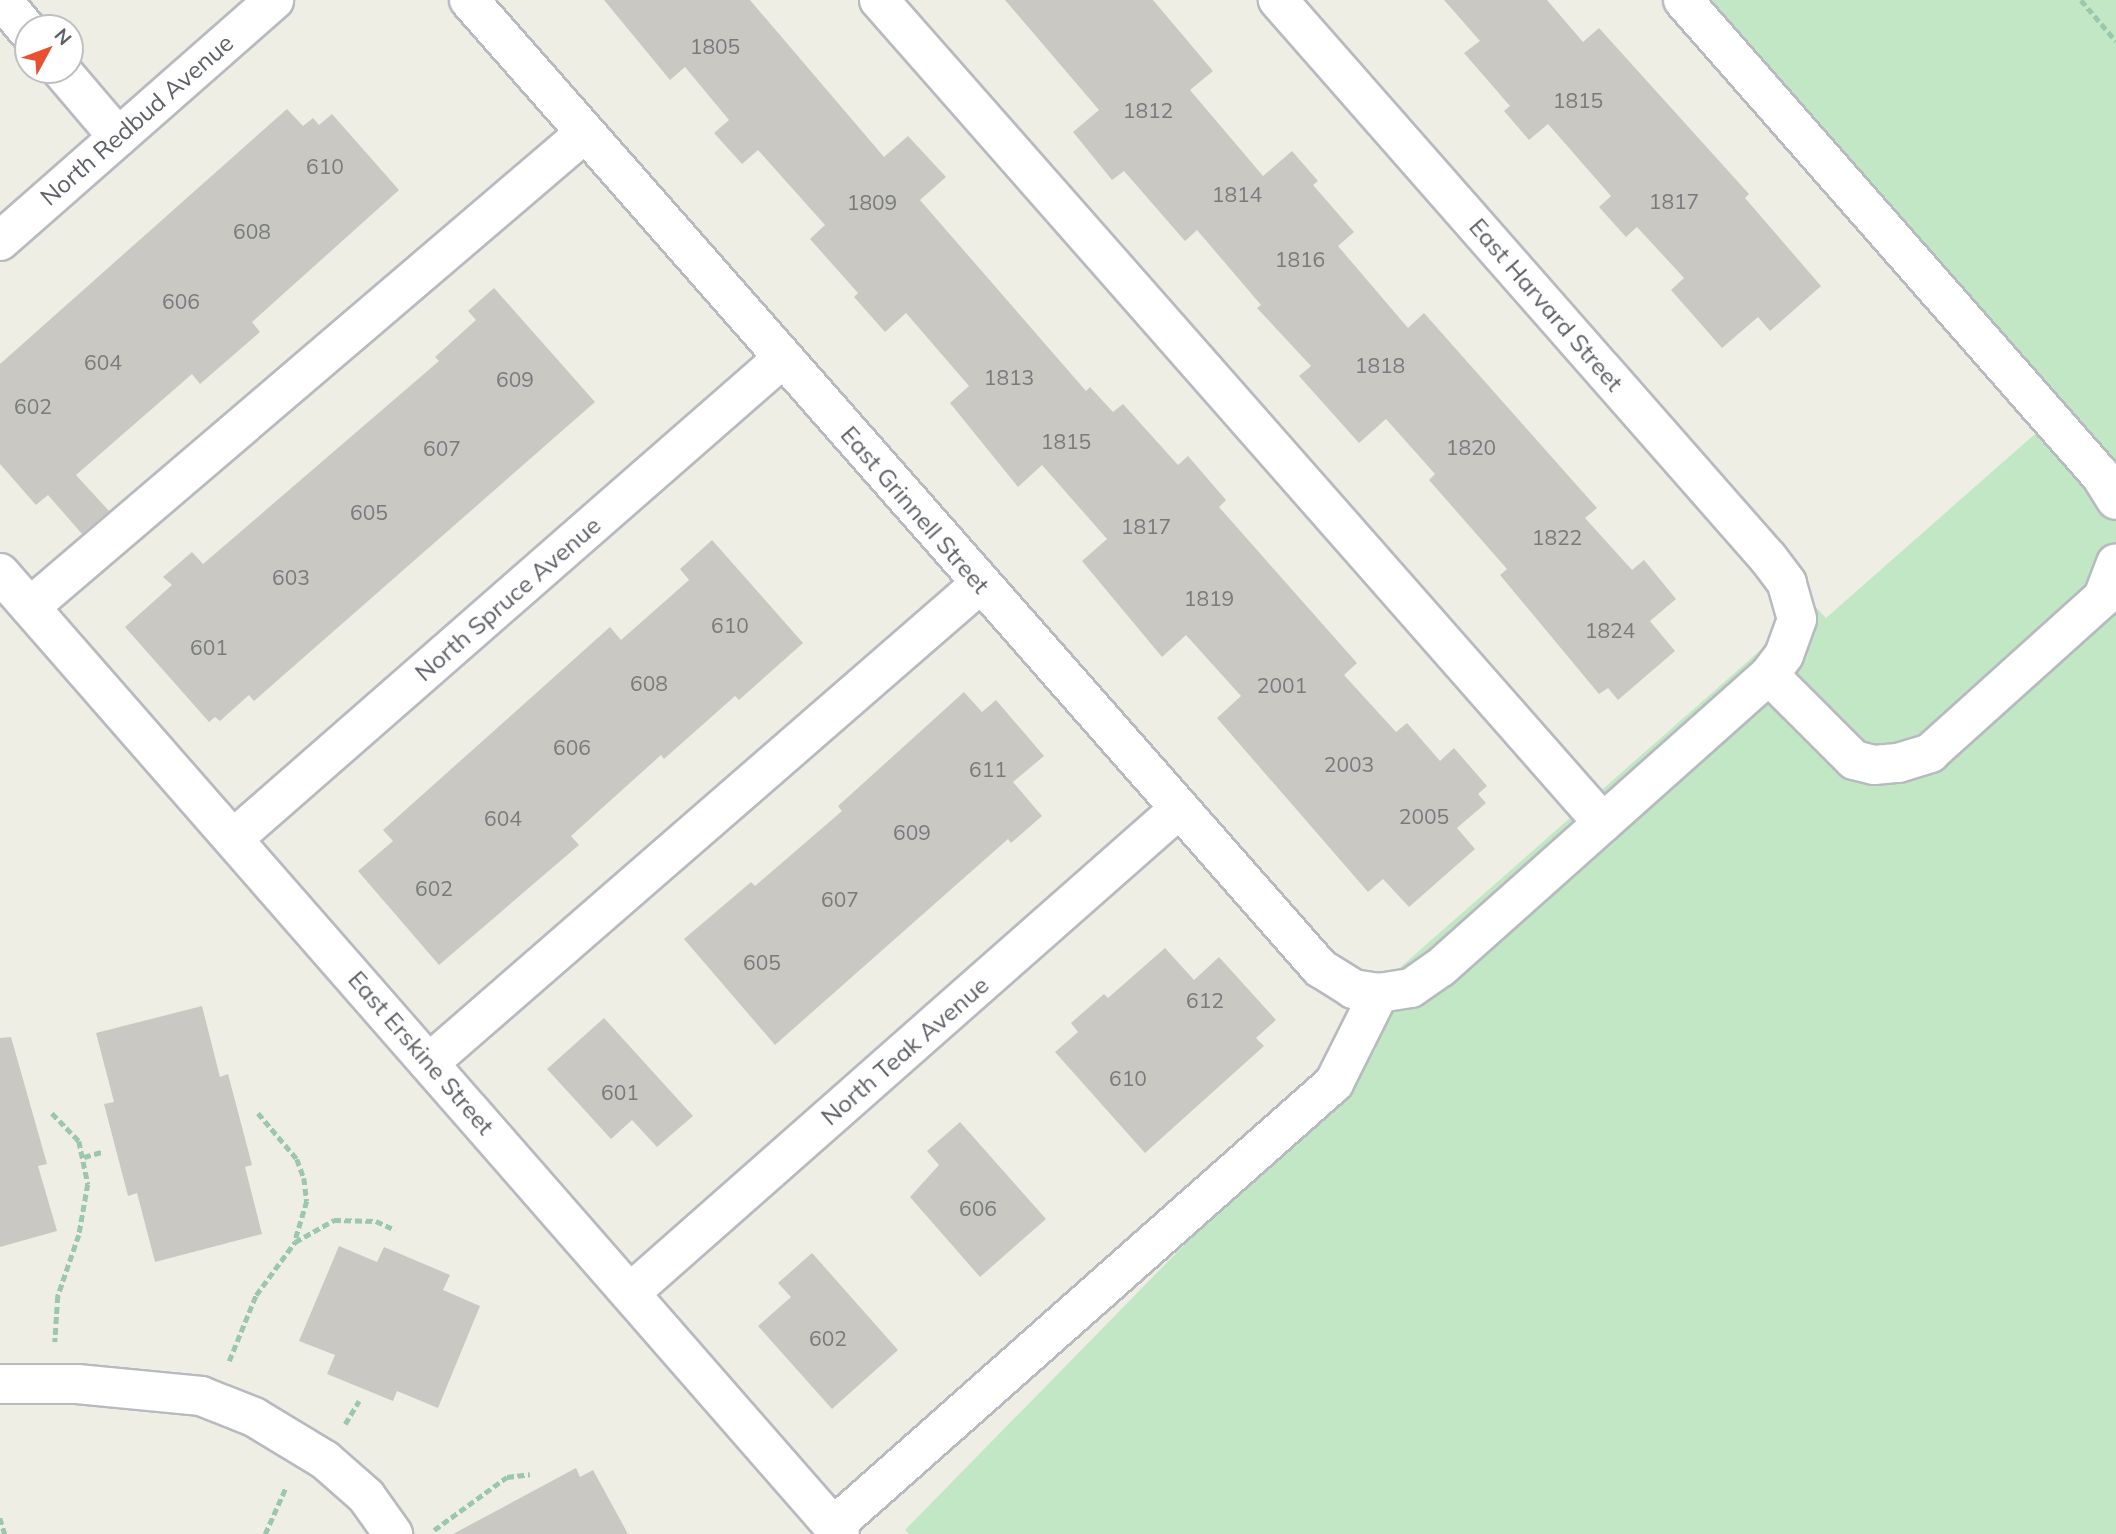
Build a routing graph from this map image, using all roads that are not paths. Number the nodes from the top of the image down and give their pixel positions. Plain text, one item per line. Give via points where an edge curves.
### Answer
1 (2, 0) edge
2 (274, 0) edge
3 (469, 0) edge
4 (879, 0) edge
5 (1278, 0) edge
6 (1684, 0) edge
7 (14, 14) edge
8 (73, 84) edge
9 (585, 133) junction
10 (118, 137) junction
11 (0, 241) edge
12 (782, 359) junction
13 (2116, 499) edge
14 (2116, 563) edge
15 (0, 573) edge
16 (980, 584) junction
17 (30, 607) junction
18 (1769, 675) junction
19 (1179, 809) junction
20 (1603, 823) junction
21 (234, 838) junction
22 (1379, 993) junction
23 (429, 1063) junction
24 (630, 1293) junction
25 (0, 1384) edge
26 (837, 1530) edge
27 (393, 1534) edge

1 - 7 street
2 - 10 street, North Redbud Avenue
3 - 9 street, East Grinnell Street
4 - 20 street
5 - 18 street, East Harvard Street via 1787,583 1797,619 1784,655
6 - 13 street via 2101,476
8 - 10 street
9 - 12 street, East Grinnell Street
9 - 17 street
10 - 11 street, North Redbud Avenue
12 - 16 street, East Grinnell Street
12 - 21 street, North Spruce Avenue
14 - 18 street via 2103,597 1930,752 1898,763 1874,765 1854,760
15 - 17 street, East Erskine Street
16 - 19 street, East Grinnell Street
16 - 23 street
17 - 21 street, East Erskine Street
18 - 20 street
19 - 22 street, East Grinnell Street via 1320,968 1353,989
19 - 24 street, North Teak Avenue
20 - 22 street via 1440,968 1411,988
21 - 23 street, East Erskine Street
22 - 26 street via 1334,1083
23 - 24 street, East Erskine Street
24 - 26 street, East Erskine Street
25 - 27 street via 150,1389 218,1402 254,1417 307,1449 366,1496

